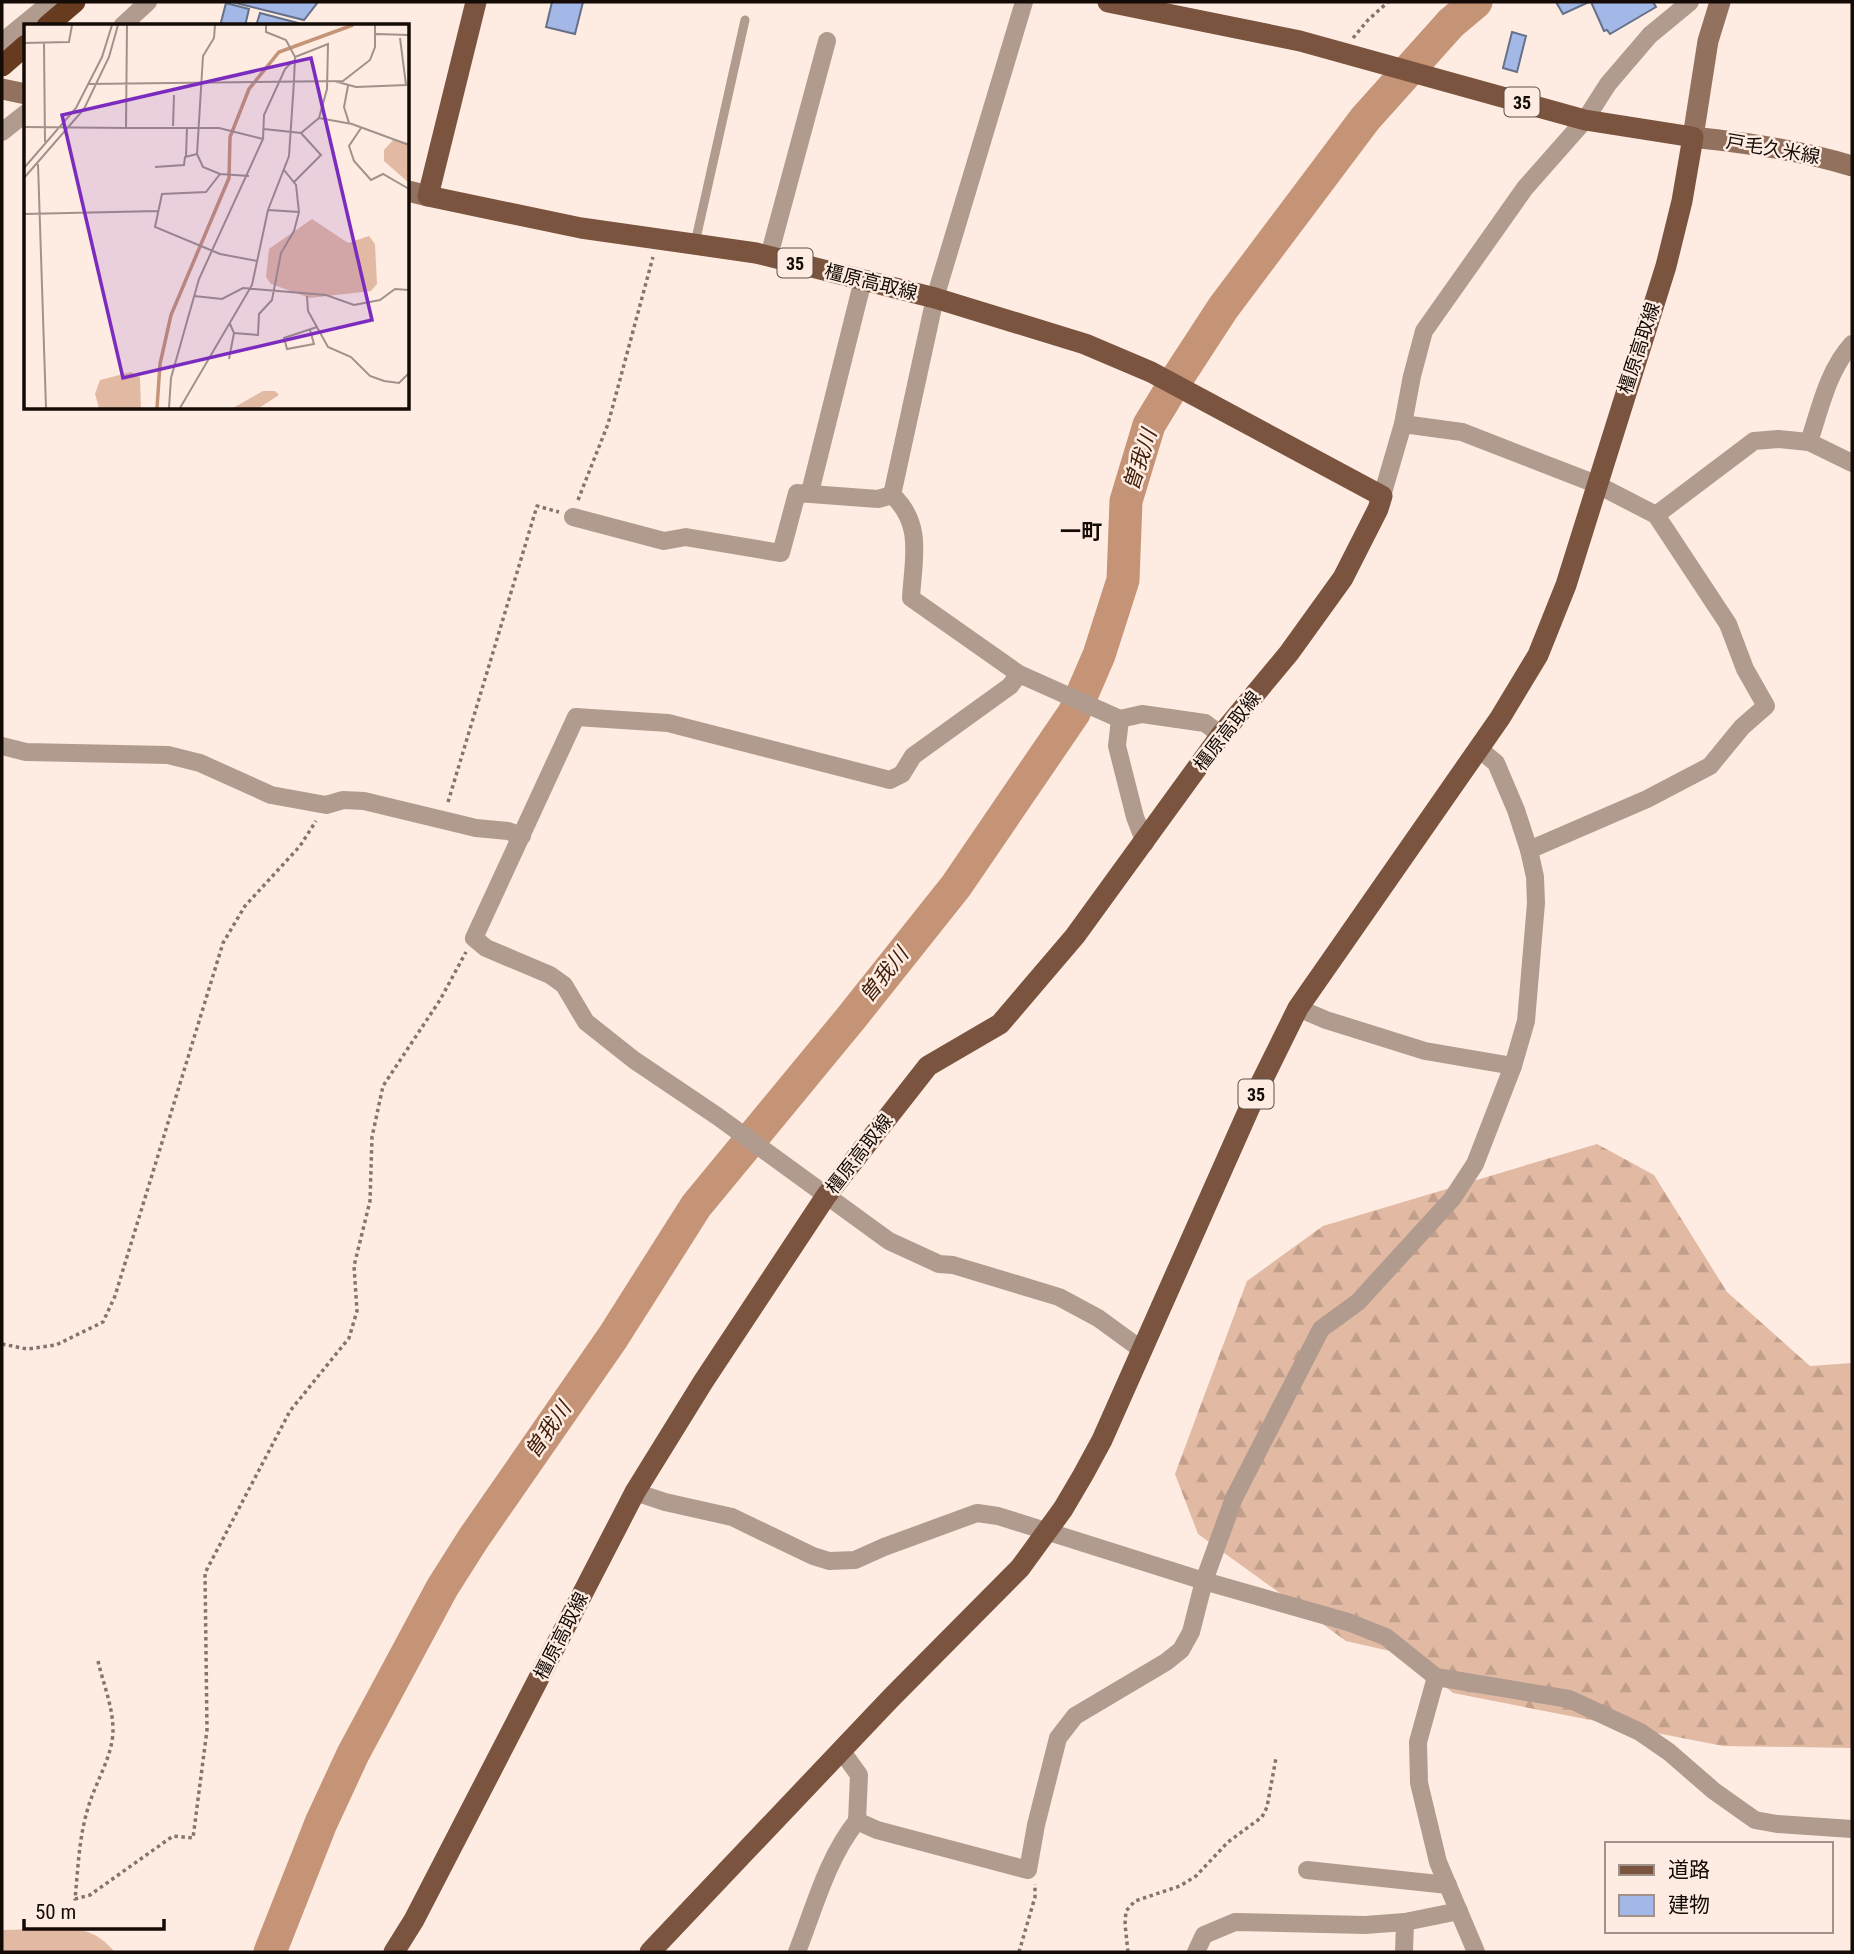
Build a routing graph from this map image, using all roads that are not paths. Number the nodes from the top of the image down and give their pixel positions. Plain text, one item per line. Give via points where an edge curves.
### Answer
1 (51, 2) edge
2 (75, 2) edge
3 (148, 2) edge
4 (476, 2) edge
5 (1024, 2) edge
6 (1108, 2) edge
7 (1689, 2) edge
8 (1720, 2) edge
9 (745, 20) dead end
10 (24, 24) edge
11 (24, 24) edge
12 (49, 24) edge
13 (124, 24) edge
14 (827, 41) dead end
15 (2, 42) edge
16 (24, 47) edge
17 (2, 66) edge
18 (2, 89) edge
19 (24, 94) edge
20 (24, 115) edge
21 (1585, 120) junction
22 (2, 132) edge
23 (1693, 137) junction
24 (1852, 166) edge
25 (418, 194) edge
26 (695, 243) junction
27 (769, 256) junction
28 (863, 280) junction
29 (935, 298) junction
30 (1852, 344) edge
31 (1404, 424) junction
32 (1809, 442) junction
33 (1852, 463) edge
34 (1596, 484) junction
35 (810, 492) junction
36 (892, 495) junction
37 (1382, 496) junction
38 (1656, 515) junction
39 (573, 517) road end
40 (1019, 674) junction
41 (1116, 717) junction
42 (1221, 735) junction
43 (2, 746) edge
44 (1479, 749) junction
45 (522, 836) junction
46 (1145, 843) junction
47 (1530, 850) junction
48 (1298, 1009) junction
49 (1513, 1066) junction
50 (826, 1196) junction
51 (1142, 1350) junction
52 (635, 1492) junction
53 (1047, 1533) junction
54 (1204, 1581) junction
55 (1436, 1677) junction
56 (841, 1750) junction
57 (857, 1821) junction
58 (1852, 1829) edge
59 (1307, 1870) dead end
60 (1448, 1885) junction
61 (1459, 1911) junction
62 (1405, 1922) junction
63 (394, 1952) edge
64 (650, 1952) edge
65 (797, 1952) edge
66 (1196, 1952) edge
67 (1404, 1952) edge
68 (1476, 1952) edge

1 - 11 street
2 - 12 highway
3 - 13 street
4 - 25 main road, 橿原高取線 / 35
5 - 29 street
6 - 21 main road, 35 via 1352,54
7 - 21 street via 1650,35 1608,84
8 - 23 street via 1708,41
9 - 26 lane
10 - 15 street
14 - 27 street
16 - 17 highway
18 - 19 street
20 - 22 street
21 - 23 main road, 35
21 - 31 street via 1525,188 1424,331
23 - 24 street, 戸毛久米線 via 1765,146
23 - 34 main road, 橿原高取線 / 35 via 1669,254
25 - 26 main road, 橿原高取線 / 35 via 581,228
26 - 27 main road, 橿原高取線 / 35
27 - 28 main road, 橿原高取線 / 35
28 - 29 main road, 橿原高取線 / 35
28 - 35 street
29 - 36 street
29 - 37 main road, 橿原高取線 / 35 via 1085,344 1151,372
30 - 32 street via 1831,377
31 - 34 street via 1462,432
31 - 37 street
32 - 33 street
32 - 38 street via 1754,441
34 - 38 street
34 - 44 main road, 橿原高取線 / 35 via 1543,645
35 - 36 street via 878,499
35 - 39 street via 797,493 781,553 686,537 664,541
36 - 40 street via 904,505 915,530 911,598
37 - 42 main road, 橿原高取線 via 1343,578
38 - 47 street via 1728,624 1766,706 1710,766
40 - 41 street
40 - 45 street via 1010,686 913,755 902,774 890,780 668,723 576,717
41 - 42 street via 1142,713 1205,723
41 - 46 street via 1116,746
42 - 46 main road, 橿原高取線
43 - 45 street via 26,752 168,755 200,763 271,795 326,805 364,801
44 - 47 street via 1496,763
44 - 48 main road, 橿原高取線 / 35
45 - 50 street via 474,938 564,985 586,1022
46 - 50 main road, 橿原高取線 via 1075,936 1000,1024 928,1066
47 - 49 street via 1536,902 1526,1021
48 - 49 street via 1424,1051
48 - 51 main road, 橿原高取線 / 35
49 - 54 street via 1475,1164 1452,1199 1358,1302 1321,1329 1234,1499
50 - 51 street via 889,1241 939,1264 1059,1297
50 - 52 main road, 橿原高取線
51 - 53 main road, 橿原高取線 / 35 via 1102,1440
52 - 53 street via 732,1517 829,1560 855,1560 977,1513
52 - 63 main road, 橿原高取線 via 415,1920
53 - 54 street
53 - 56 main road, 橿原高取線 / 35 via 997,1592
54 - 55 street via 1386,1637
54 - 57 street via 1191,1632 1181,1650 1075,1716 1058,1738 1028,1870
55 - 58 street via 1569,1699 1640,1732 1755,1820
55 - 60 street via 1418,1742 1419,1783
56 - 57 street via 859,1775
56 - 64 main road, 橿原高取線 / 35
57 - 65 street via 831,1865
59 - 60 street
60 - 61 street
61 - 62 street
61 - 68 street
62 - 66 street via 1235,1922 1204,1935
62 - 67 street

